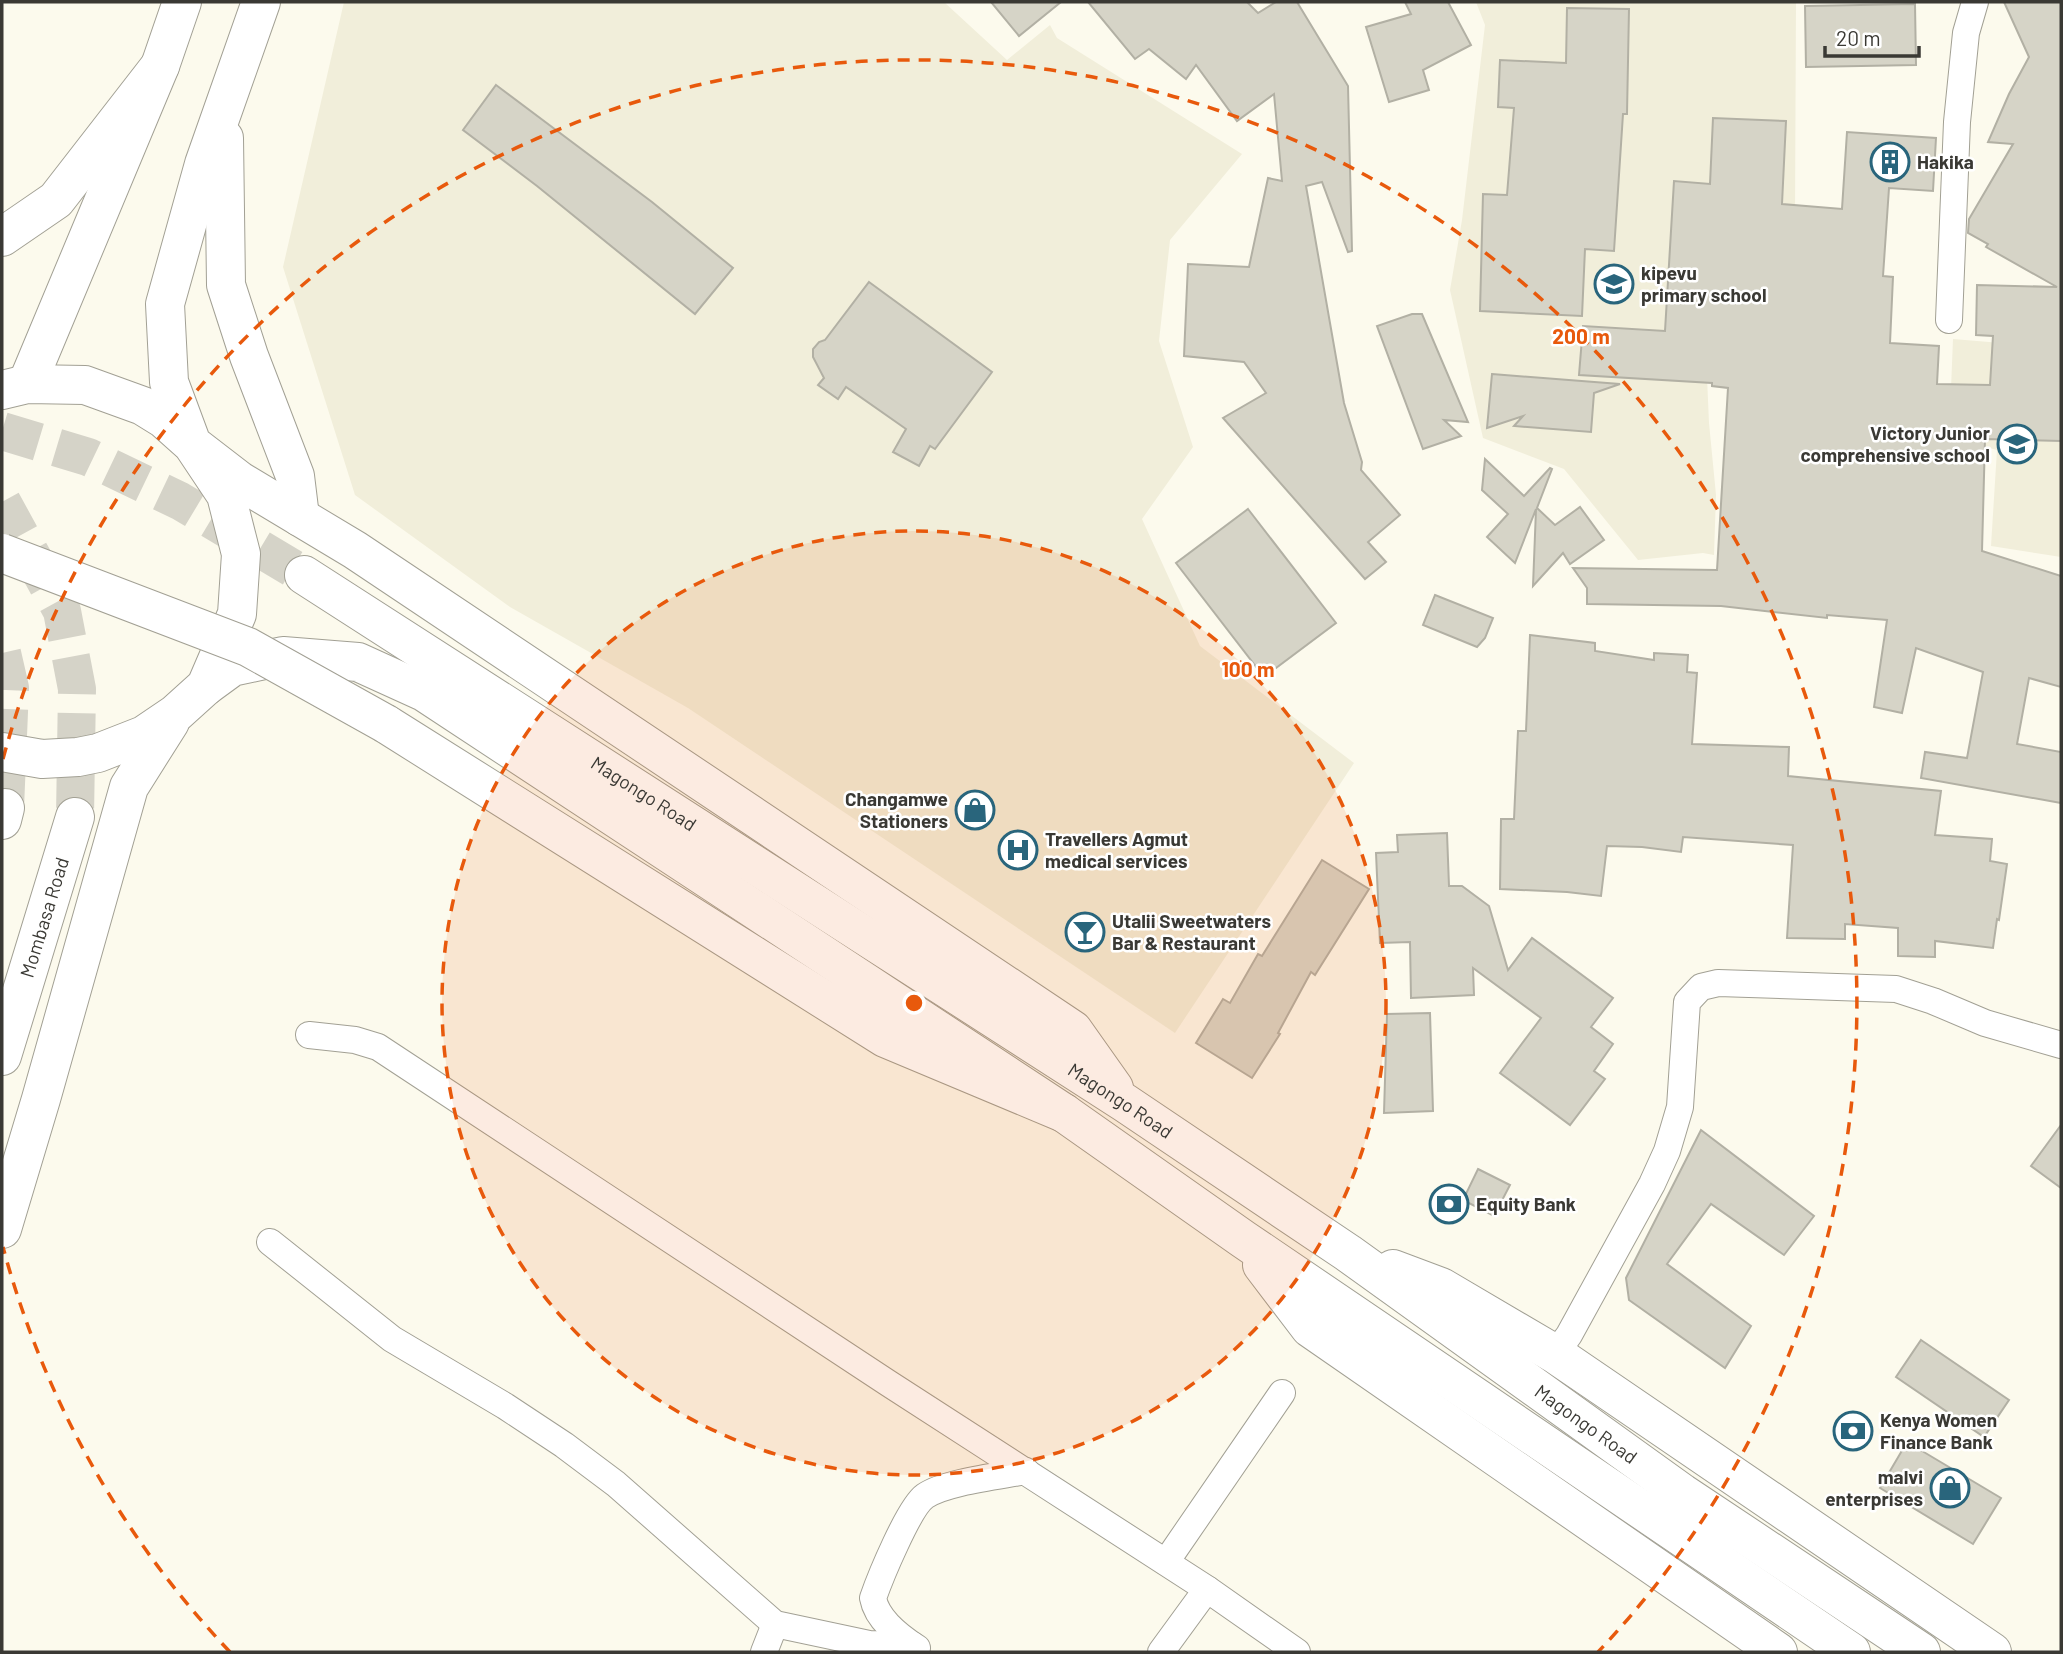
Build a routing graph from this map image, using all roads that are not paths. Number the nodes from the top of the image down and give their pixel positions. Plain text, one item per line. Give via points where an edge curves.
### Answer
1 (182, 2) edge
2 (261, 2) edge
3 (1975, 2) edge
4 (160, 66) junction
5 (223, 111) junction
6 (2, 237) edge
7 (1949, 320) dead end
8 (10, 382) edge
9 (192, 444) junction
10 (300, 517) junction
11 (2, 553) edge
12 (304, 575) tunnel mouth
13 (206, 686) junction
14 (175, 714) junction
15 (2, 752) edge
16 (75, 817) tunnel mouth
17 (309, 1035) dead end
18 (2061, 1045) edge
19 (2, 1056) edge
20 (1125, 1103) junction
21 (1063, 1113) junction
22 (2, 1228) edge
23 (1243, 1238) junction
24 (270, 1242) dead end
25 (1348, 1253) junction
26 (1555, 1354) junction
27 (1282, 1393) dead end
28 (1026, 1471) junction
29 (1166, 1562) junction
30 (1207, 1589) junction
31 (775, 1625) junction
32 (918, 1648) edge
33 (764, 1652) edge
34 (1161, 1652) edge
35 (1297, 1652) edge
36 (1778, 1652) edge
37 (1851, 1652) edge
38 (1921, 1652) edge
39 (1992, 1652) edge

1 - 4 main road
2 - 5 main road
3 - 7 street via 1966,33 1956,122
4 - 6 main road via 56,200
4 - 8 main road
5 - 9 main road via 165,304 169,382
5 - 10 main road via 226,285 295,476
8 - 9 main road via 85,385 143,406
9 - 10 main road via 240,481
9 - 13 main road via 226,495 241,554 237,614
10 - 20 main road via 1073,1030
11 - 21 main road, bridge via 248,647 386,724 885,1038
12 - 20 main road, Magongo Road
13 - 14 main road, Magongo Road
13 - 21 main road, Magongo Road via 232,667 283,656 358,662 424,692
14 - 15 main road via 144,735 98,754 42,759
14 - 22 main road via 129,787
16 - 19 main road, Mombasa Road
17 - 28 street via 378,1047
18 - 26 street via 1985,1023 1896,989 1701,987 1687,1002 1680,1107 1667,1151
20 - 25 main road, Magongo Road
21 - 23 main road, Magongo Road
23 - 36 main road via 1310,1328
23 - 37 main road, Magongo Road
24 - 31 street via 392,1339 505,1406 606,1476
25 - 26 main road via 1441,1286
25 - 38 main road, Magongo Road via 1682,1493
26 - 39 main road
27 - 29 street
28 - 29 street
28 - 32 street via 947,1487 916,1504 873,1598 884,1621
29 - 30 street
30 - 34 street
30 - 35 street
31 - 32 street via 869,1644
31 - 33 street

